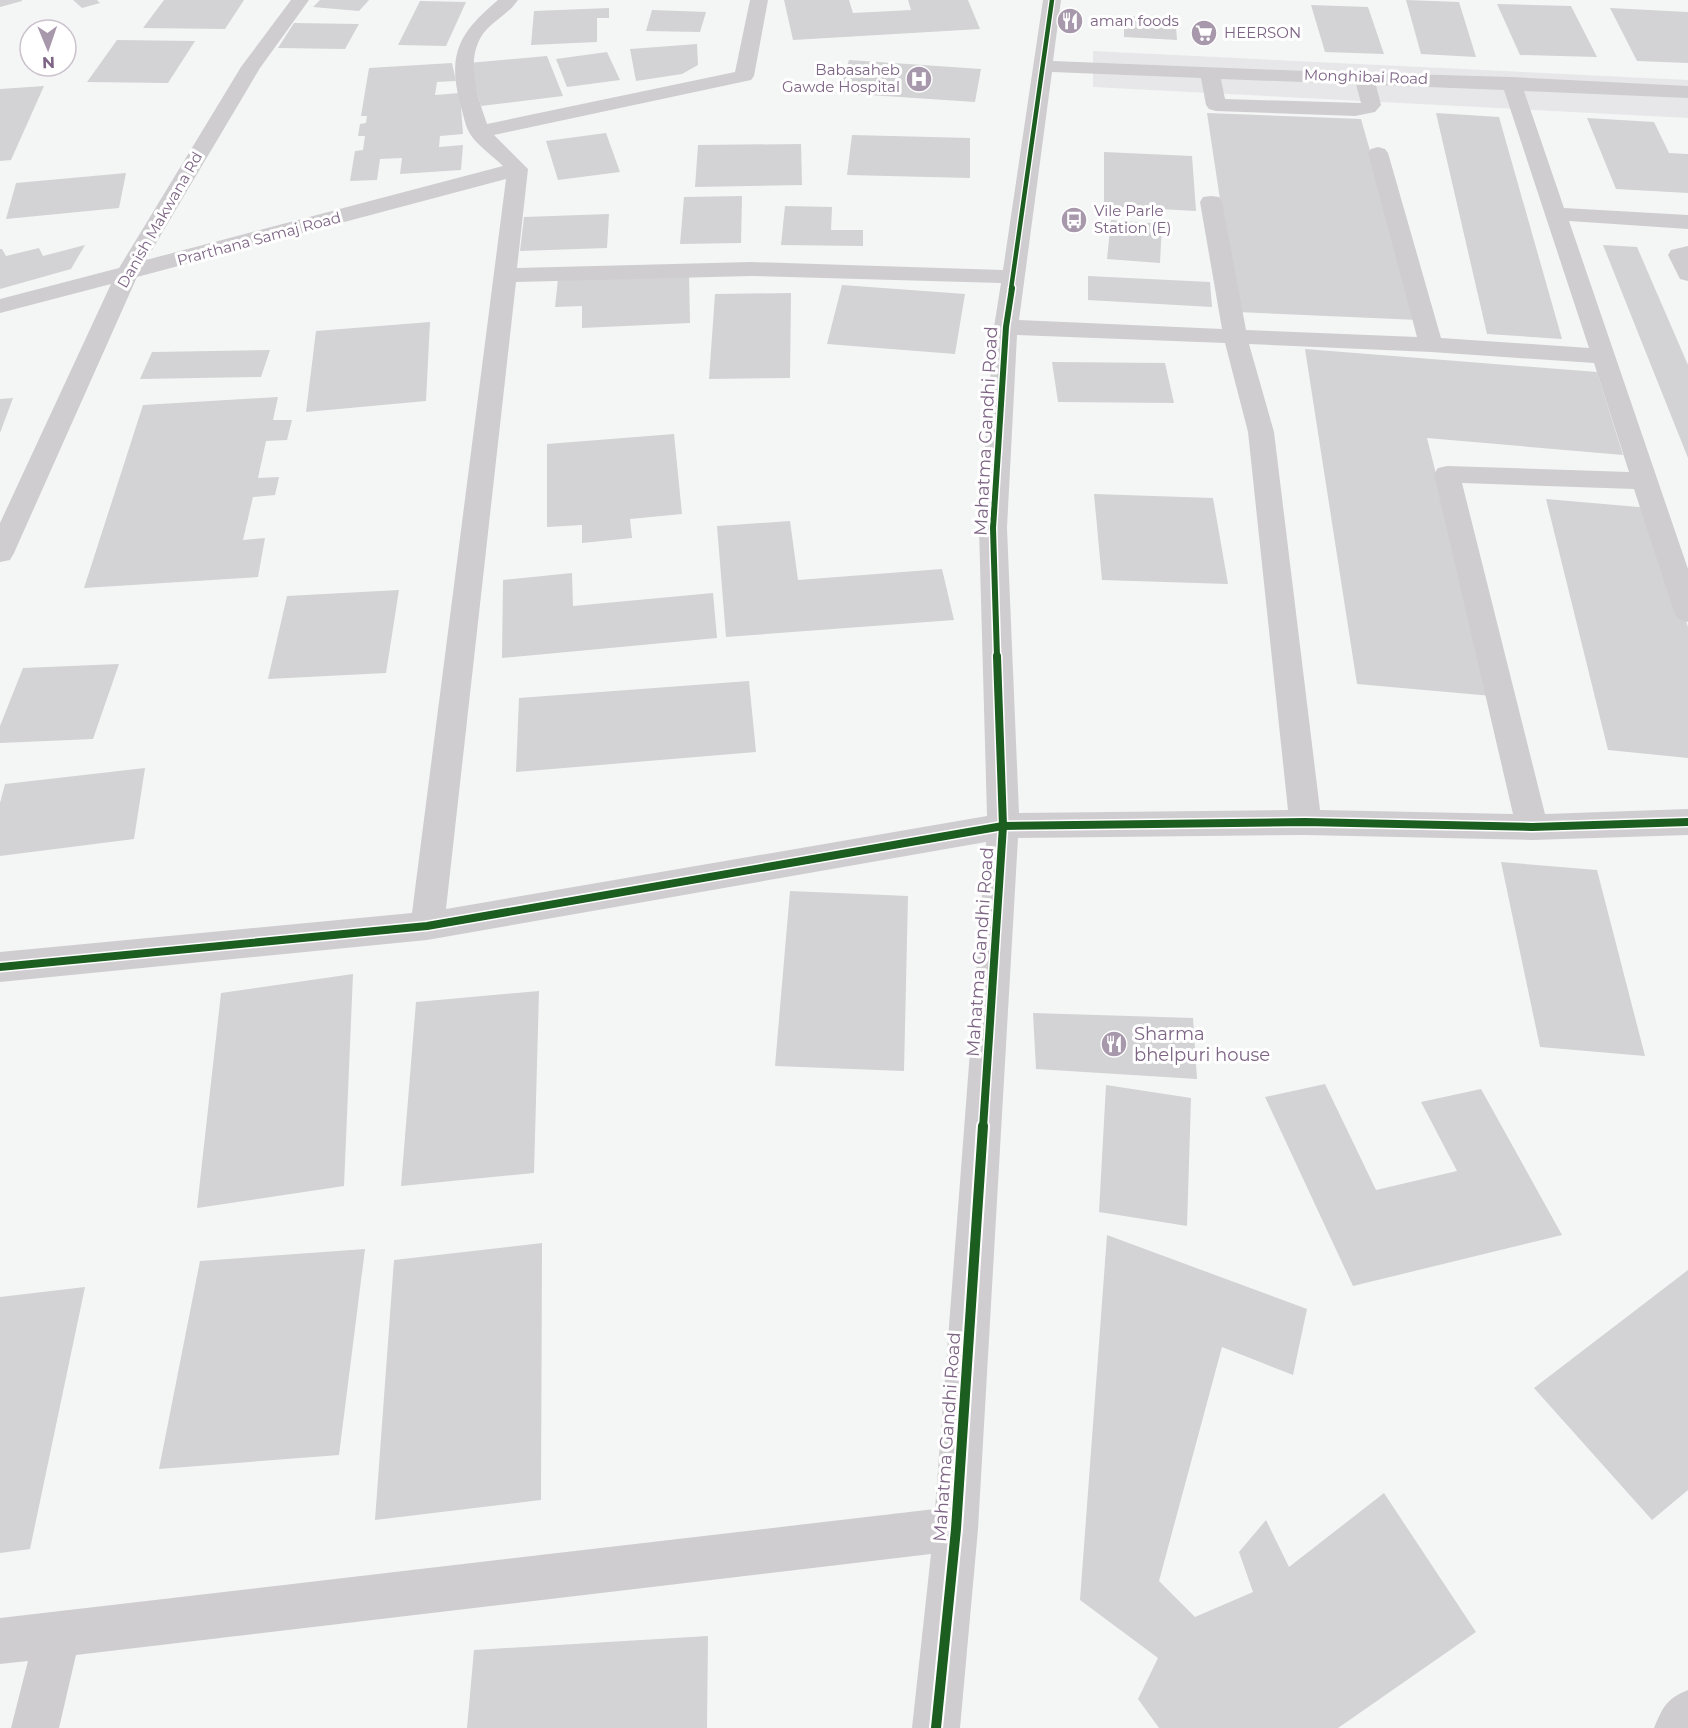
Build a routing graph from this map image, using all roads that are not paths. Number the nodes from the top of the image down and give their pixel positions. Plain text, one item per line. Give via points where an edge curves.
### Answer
1 (300, 0) edge
2 (508, 0) edge
3 (759, 0) edge
4 (1052, 0) edge
5 (1044, 66) junction
6 (1210, 72) junction
7 (1364, 77) junction
8 (1511, 83) junction
9 (1688, 92) edge
10 (479, 132) junction
11 (1378, 153) dead end
12 (518, 170) junction
13 (1211, 202) dead end
14 (1556, 214) junction
15 (1688, 222) edge
16 (1688, 253) edge
17 (126, 274) junction
18 (1688, 274) edge
19 (505, 275) junction
20 (1014, 277) junction
21 (0, 306) edge
22 (1006, 327) junction
23 (1235, 337) junction
24 (1431, 345) junction
25 (1604, 357) junction
26 (1644, 481) junction
27 (0, 553) edge
28 (1687, 605) edge
29 (1305, 822) junction
30 (1688, 822) edge
31 (1003, 826) junction
32 (1532, 827) junction
33 (427, 926) junction
34 (0, 967) edge
35 (956, 1529) junction
36 (58, 1634) junction
37 (0, 1641) edge
38 (1688, 1714) edge
39 (35, 1728) edge
40 (936, 1728) edge
41 (1678, 1728) edge

1 - 17 street, Danish Makwana Rd via 251,67
2 - 10 street via 472,35 465,52 466,90
3 - 10 street via 744,76
4 - 5 street, Mahatma Gandhi Road
5 - 6 street, Monghibai Road
5 - 20 street, Mahatma Gandhi Road
6 - 7 street, Monghibai Road
6 - 7 street via 1216,108 1362,110 1371,105
7 - 8 street, Monghibai Road
8 - 9 street, Monghibai Road
8 - 14 street
10 - 12 street
11 - 24 street
12 - 17 street, Prarthana Samaj Road
12 - 19 street
13 - 23 street
14 - 15 street
14 - 25 street
16 - 18 street via 1679,255
17 - 21 street, Prarthana Samaj Road
17 - 27 street, Danish Makwana Rd
19 - 20 street via 751,269
19 - 33 street
20 - 22 street, Mahatma Gandhi Road
22 - 23 street
22 - 31 street, Mahatma Gandhi Road via 993,528
23 - 24 street
23 - 29 street via 1261,432
24 - 25 street
25 - 26 street
26 - 28 street
26 - 32 street via 1447,474
29 - 31 street
29 - 32 street
30 - 32 street
31 - 33 street
31 - 35 street, Mahatma Gandhi Road
33 - 34 street
35 - 36 street
35 - 40 street, Mahatma Gandhi Road
36 - 37 street
36 - 39 street
38 - 41 street

